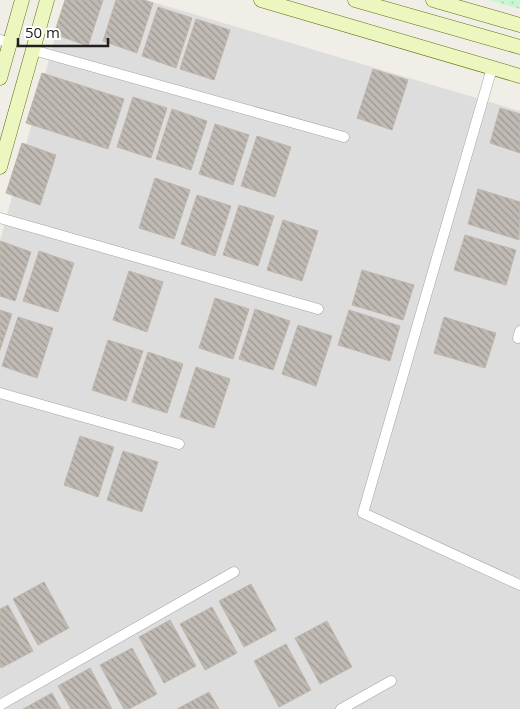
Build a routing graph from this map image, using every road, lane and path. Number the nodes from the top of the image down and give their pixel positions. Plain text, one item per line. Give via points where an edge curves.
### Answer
1 (22, 0) edge
2 (47, 0) edge
3 (261, 0) edge
4 (355, 0) edge
5 (433, 0) edge
6 (520, 25) edge
7 (5, 42) edge
8 (520, 47) edge
9 (33, 50) junction
10 (492, 68) junction
11 (520, 76) edge
12 (0, 78) edge
13 (344, 138) dead end
14 (0, 168) edge
15 (0, 218) edge
16 (318, 309) dead end
17 (0, 393) edge
18 (178, 444) dead end
19 (234, 572) dead end
20 (520, 585) edge
21 (391, 681) dead end
22 (0, 705) edge
23 (341, 709) edge

1 - 7 main road
2 - 9 main road
3 - 10 main road
4 - 8 main road
5 - 6 main road
7 - 12 main road
9 - 13 street
9 - 14 main road
10 - 11 main road
10 - 20 street via 363,513
15 - 16 street
17 - 18 street
19 - 22 street
21 - 23 street

